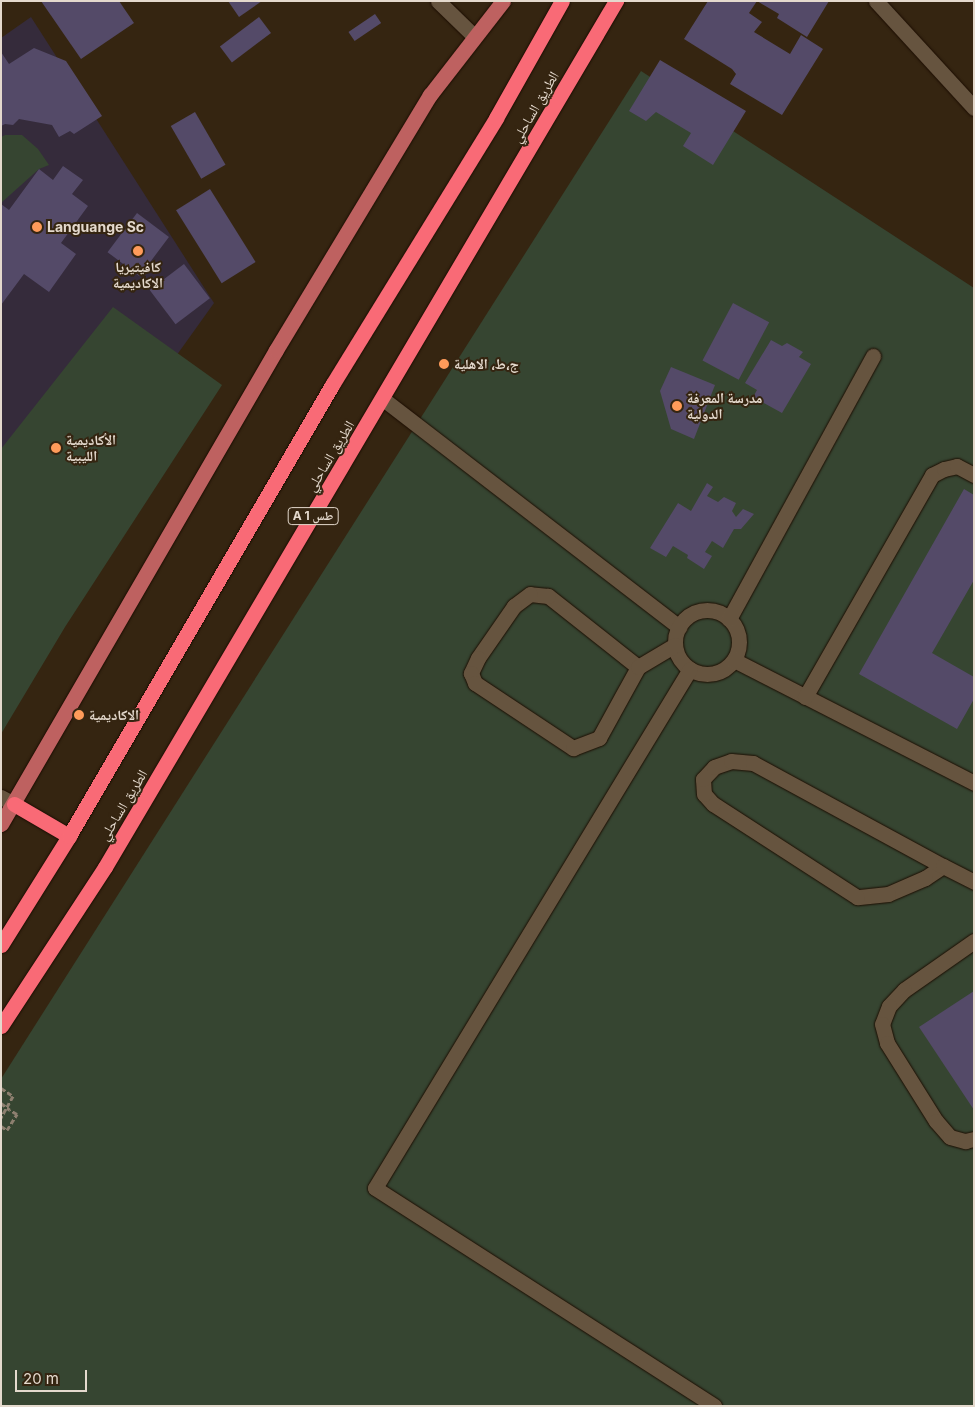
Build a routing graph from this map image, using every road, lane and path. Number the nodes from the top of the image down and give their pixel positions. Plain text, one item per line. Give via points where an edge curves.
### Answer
1 (438, 1) edge
2 (503, 1) edge
3 (562, 1) edge
4 (616, 1) edge
5 (876, 1) edge
6 (474, 36) junction
7 (974, 108) edge
8 (873, 356) dead end
9 (383, 399) junction
10 (974, 475) edge
11 (729, 619) junction
12 (679, 627) junction
13 (675, 645) junction
14 (734, 660) junction
15 (638, 668) junction
16 (690, 669) junction
17 (805, 697) junction
18 (974, 783) edge
19 (8, 801) edge
20 (1, 824) edge
21 (69, 836) junction
22 (943, 866) junction
23 (974, 882) edge
24 (974, 941) edge
25 (1, 945) edge
26 (1, 1026) edge
27 (1, 1088) edge
28 (1, 1103) edge
29 (1, 1118) edge
30 (1, 1126) edge
31 (974, 1139) edge
32 (714, 1406) edge

1 - 6 lane
2 - 6 main road
3 - 21 highway, الطريق الساحلي via 496,118 332,384
4 - 9 highway, الطريق الساحلي / A 1 طس
5 - 7 lane
6 - 19 main road via 430,95
8 - 11 lane
9 - 12 lane
9 - 26 highway, الطريق الساحلي / A 1 طس via 105,868
10 - 17 lane via 957,466 932,475
11 - 12 lane via 712,611 702,611 692,614
11 - 14 lane via 739,644
12 - 13 lane
13 - 15 lane
13 - 16 lane via 678,657
14 - 16 lane via 712,674
14 - 17 lane
15 - 15 lane via 548,596 530,594 514,606 471,673 475,683 572,748 599,738
16 - 32 lane via 374,1188
17 - 18 lane
19 - 20 main road
19 - 21 highway
21 - 25 highway, الطريق الساحلي
22 - 22 lane via 753,763 731,760 714,767 703,779 704,794 713,804 857,897 888,894 925,878
22 - 23 lane
24 - 31 lane via 904,990 889,1006 882,1024 887,1043 936,1121 950,1137 964,1141
27 - 29 path via 13,1096
28 - 30 path, bridge via 17,1114 8,1130

